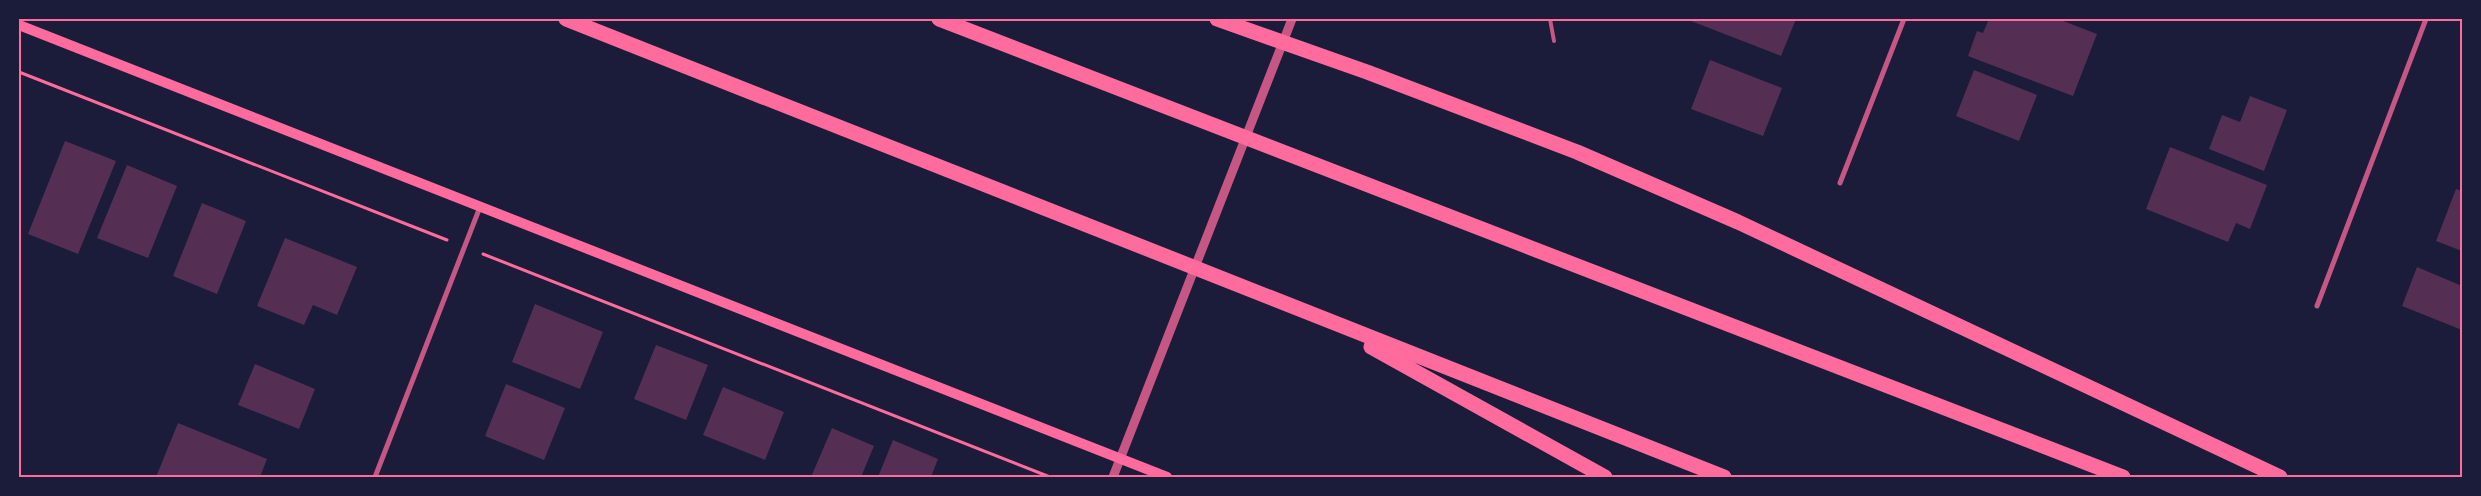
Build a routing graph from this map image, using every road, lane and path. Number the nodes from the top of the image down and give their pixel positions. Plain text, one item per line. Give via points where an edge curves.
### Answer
1 (566, 19) edge
2 (939, 19) edge
3 (1217, 19) edge
4 (1292, 19) edge
5 (1550, 19) edge
6 (1904, 19) edge
7 (2426, 19) edge
8 (19, 26) edge
9 (1554, 41) dead end
10 (19, 72) edge
11 (1840, 183) dead end
12 (480, 207) junction
13 (440, 238) dead end
14 (487, 256) dead end
15 (2317, 306) dead end
16 (1320, 318) junction
17 (1120, 459) junction
18 (375, 477) edge
19 (1050, 477) edge
20 (1113, 477) edge
21 (1167, 477) edge
22 (1605, 477) edge
23 (1724, 477) edge
24 (2123, 477) edge
25 (2280, 477) edge

1 - 16 highway
2 - 24 highway
3 - 25 highway via 1577,152 1729,218
4 - 17 street
5 - 9 lane
6 - 11 street
7 - 15 street
8 - 12 main road
10 - 13 path
12 - 17 main road
12 - 18 street
14 - 19 path
16 - 22 highway
16 - 23 highway
17 - 20 street
17 - 21 main road

